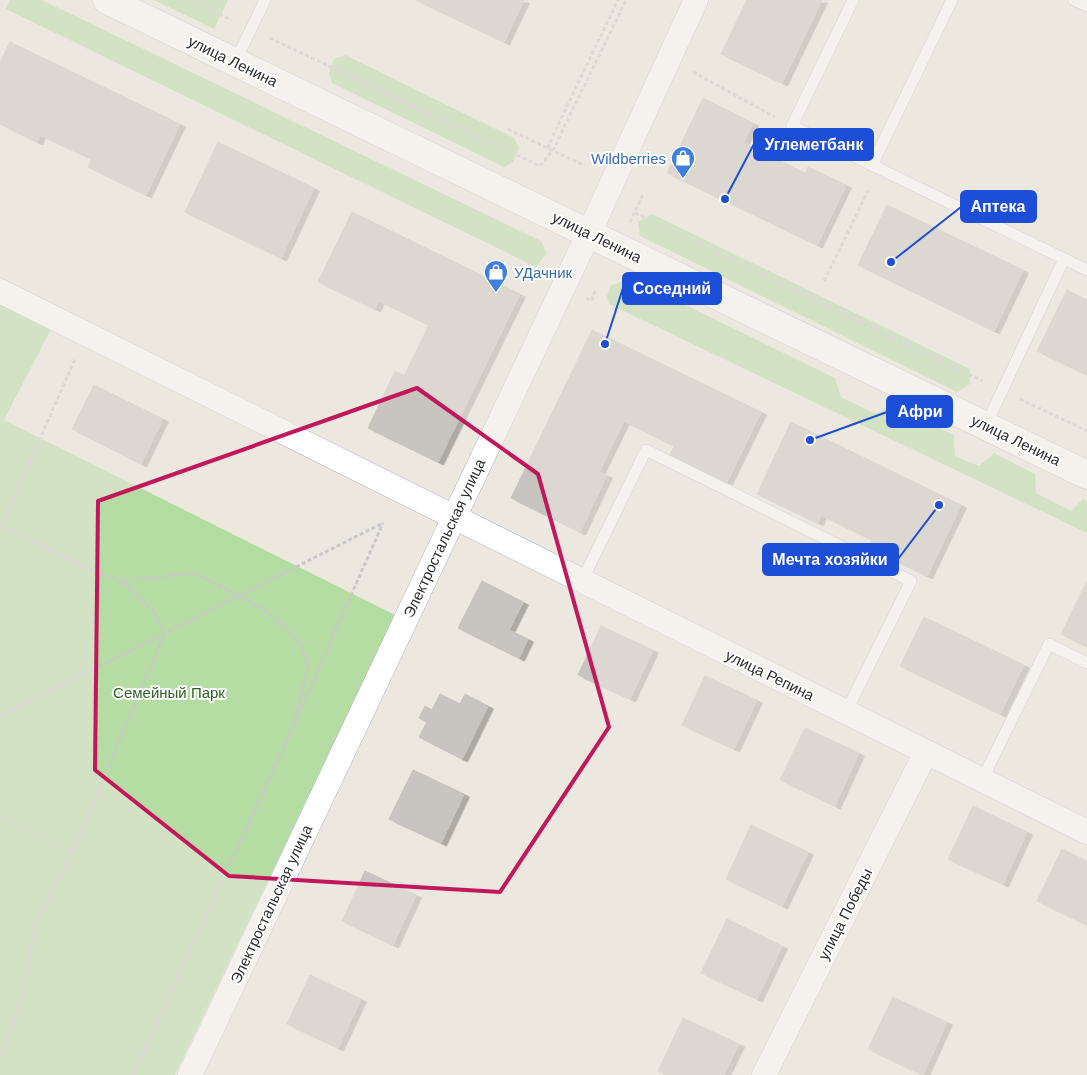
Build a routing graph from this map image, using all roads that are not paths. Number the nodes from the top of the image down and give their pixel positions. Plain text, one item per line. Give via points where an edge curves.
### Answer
1 (107, 0) edge
2 (265, 0) edge
3 (696, 0) edge
4 (853, 0) edge
5 (952, 0) edge
6 (1074, 0) edge
7 (1087, 6) edge
8 (235, 62) junction
9 (876, 166) junction
10 (589, 233) junction
11 (1064, 259) junction
12 (1087, 270) edge
13 (0, 291) edge
14 (986, 426) junction
15 (1087, 475) edge
16 (454, 518) junction
17 (582, 581) junction
18 (1087, 663) edge
19 (846, 712) junction
20 (926, 752) junction
21 (982, 780) junction
22 (1087, 832) edge
23 (190, 1075) edge
24 (764, 1075) edge

1 - 8 street, улица Ленина
2 - 8 lane
3 - 10 street, Электростальская улица
4 - 9 lane via 792,126
5 - 9 lane
6 - 7 lane
8 - 10 street, улица Ленина
9 - 11 lane
10 - 14 street, улица Ленина
10 - 16 street, Электростальская улица
11 - 12 lane
11 - 14 lane
13 - 16 street, улица Репина
14 - 15 street, улица Ленина
16 - 17 street, улица Репина
16 - 23 street, Электростальская улица
17 - 19 street, улица Репина
17 - 19 lane via 646,450 655,454 911,582
18 - 21 lane via 1049,644
19 - 20 street, улица Репина
20 - 21 street, улица Репина
20 - 24 street, улица Победы
21 - 22 street, улица Репина

